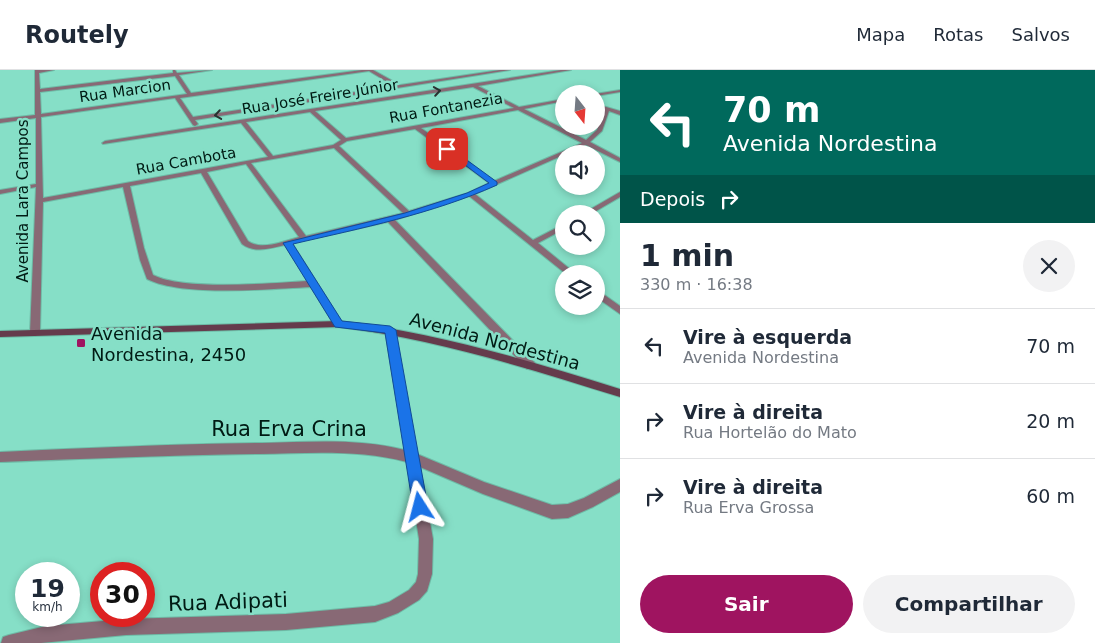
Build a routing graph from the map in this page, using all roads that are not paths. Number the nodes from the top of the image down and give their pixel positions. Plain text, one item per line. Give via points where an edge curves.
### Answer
1 (52, 70) edge
2 (210, 70) edge
3 (308, 70) edge
4 (371, 70) edge
5 (508, 70) edge
6 (569, 70) edge
7 (37, 71) edge
8 (175, 72) edge
9 (317, 78) junction
10 (473, 85) junction
11 (399, 87) junction
12 (620, 91) edge
13 (38, 92) junction
14 (416, 94) junction
15 (605, 94) edge
16 (190, 95) junction
17 (177, 97) junction
18 (555, 102) edge
19 (518, 108) junction
20 (607, 109) joint
21 (312, 111) junction
22 (620, 112) edge
23 (38, 116) junction
24 (192, 119) junction
25 (0, 121) edge
26 (243, 122) junction
27 (416, 126) junction
28 (199, 129) junction
29 (345, 140) junction
30 (105, 143) dead end
31 (586, 143) junction
32 (335, 146) junction
33 (272, 158) junction
34 (620, 160) edge
35 (248, 163) junction
36 (203, 171) junction
37 (494, 184) junction
38 (39, 185) junction
39 (126, 185) junction
40 (0, 192) edge
41 (470, 194) junction
42 (620, 194) edge
43 (40, 201) junction
44 (601, 205) edge
45 (408, 214) junction
46 (390, 219) junction
47 (555, 231) edge
48 (304, 239) junction
49 (288, 243) junction
50 (533, 243) junction
51 (561, 265) edge
52 (313, 284) junction
53 (605, 299) edge
54 (619, 309) edge
55 (338, 324) junction
56 (390, 330) junction
57 (35, 333) junction
58 (0, 334) edge
59 (531, 366) junction
60 (620, 393) edge
61 (0, 458) edge
62 (413, 458) junction
63 (620, 485) edge
64 (9, 643) edge

1 - 7 street
2 - 8 street
3 - 9 street
4 - 9 street, Rua Marcion
4 - 11 street
5 - 11 street, Rua José Freire Júnior
6 - 10 street, Rua José Freire Júnior
7 - 13 street, Avenida Lara Campos
8 - 13 street
8 - 16 street
9 - 16 street, Rua Marcion
14 -> 10 street, Rua José Freire Júnior
10 - 19 street
11 - 14 street
11 -> 24 street, Rua José Freire Júnior
12 - 15 street
13 - 23 street, Avenida Lara Campos
14 - 21 street, Rua José Freire Júnior
16 - 17 street, Rua Marcion
17 - 23 street, Rua Marcion
17 - 24 street
18 - 19 street, Rua Fontanezia
19 - 27 street, Rua Fontanezia
19 - 31 street
20 - 22 street
20 - 31 street via 599,131
21 - 26 street, Rua José Freire Júnior
21 - 29 street
23 - 25 street, Rua Marcion
23 - 38 street, Avenida Lara Campos
24 - 28 street
26 - 28 street, Rua José Freire Júnior
26 - 33 street
27 - 29 street, Rua Fontanezia
27 - 37 street
28 - 30 street, Rua José Freire Júnior
29 - 32 street, Rua Fontanezia
31 - 34 street
31 - 37 street
32 - 33 street, Rua Cambota
32 - 45 street
33 - 35 street, Rua Cambota
35 - 36 street, Rua Cambota
35 - 48 street
36 - 39 street, Rua Cambota
36 - 49 street via 247,244 262,248
37 - 41 street
38 - 40 street
38 - 43 street, Avenida Lara Campos
39 - 43 street, Rua Cambota
39 - 52 street via 145,263 155,281 202,286
41 - 45 street
41 - 50 street
42 - 44 street
43 - 57 street, Avenida Lara Campos
45 - 46 street
46 - 48 street
46 - 59 street
47 - 50 street
48 - 49 street
49 - 52 street
50 - 51 street
52 - 55 street
53 - 54 street
55 - 56 main road, Avenida Nordestina
55 - 57 main road, Avenida Nordestina
56 - 59 main road, Avenida Nordestina
56 - 62 street
57 - 58 main road, Avenida Nordestina
59 - 60 main road, Avenida Nordestina
61 - 62 street, Rua Erva Crina via 354,447
62 - 63 street, Rua Erva Crina via 483,488 552,512 568,511
62 - 64 street, Rua Adipati via 427,560 422,586 393,608 375,614 286,622 46,634

